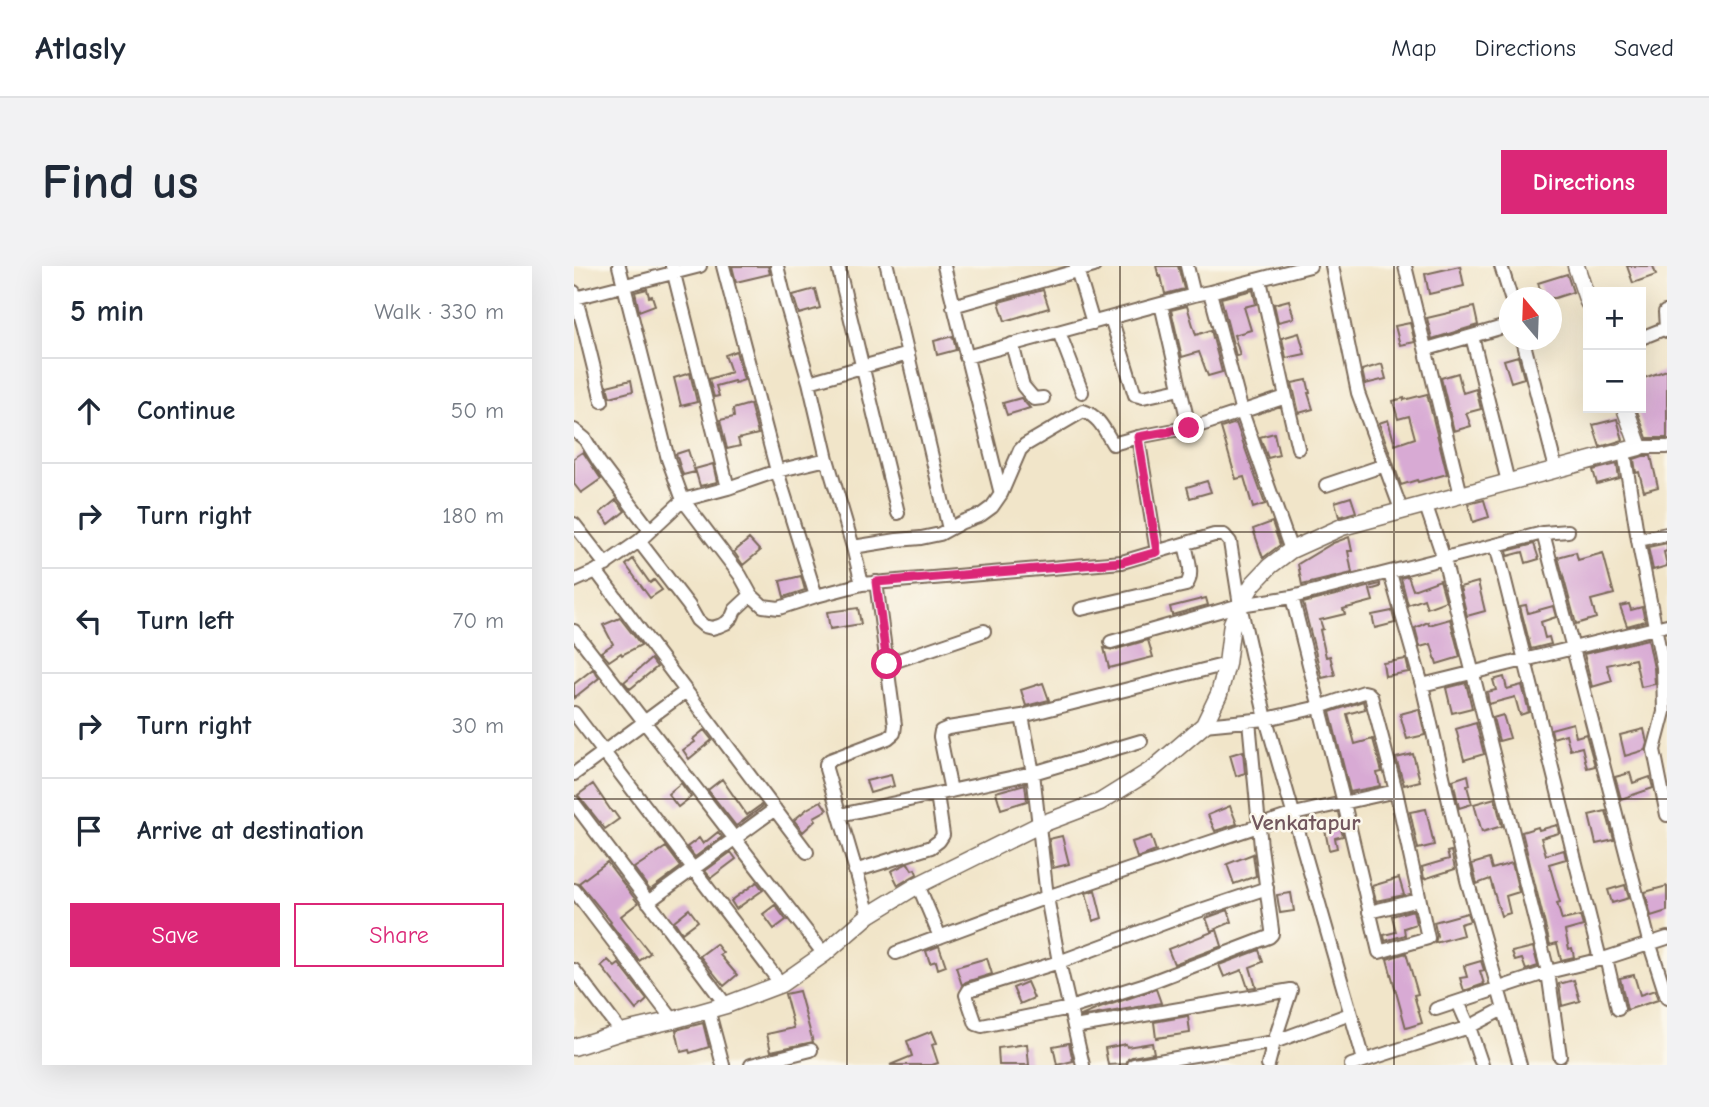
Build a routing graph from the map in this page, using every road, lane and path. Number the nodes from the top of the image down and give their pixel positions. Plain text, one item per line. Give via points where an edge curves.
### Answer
1 (619, 266) edge
2 (700, 266) edge
3 (723, 266) edge
4 (777, 266) edge
5 (838, 266) edge
6 (887, 266) edge
7 (944, 266) edge
8 (1094, 266) edge
9 (1187, 266) edge
10 (1310, 266) edge
11 (1332, 266) edge
12 (1405, 266) edge
13 (1501, 266) edge
14 (1579, 267) edge
15 (1077, 268) edge
16 (673, 269) edge
17 (1260, 279) junction
18 (625, 286) junction
19 (1508, 287) edge
20 (1584, 287) edge
21 (1210, 292) junction
22 (575, 295) edge
23 (1194, 295) junction
24 (1161, 304) junction
25 (953, 306) junction
26 (1667, 312) edge
27 (1111, 318) junction
28 (1093, 323) junction
29 (1499, 328) edge
30 (1667, 330) edge
31 (579, 331) edge
32 (1059, 332) junction
33 (1472, 336) junction
34 (1646, 336) edge
35 (1012, 344) junction
36 (1427, 349) junction
37 (1526, 350) edge
38 (908, 354) junction
39 (966, 357) junction
40 (863, 367) junction
41 (809, 382) junction
42 (1180, 389) junction
43 (1082, 392) dead end
44 (1286, 397) junction
45 (1044, 398) dead end
46 (602, 401) dead end
47 (1242, 412) junction
48 (1626, 413) edge
49 (1189, 428) junction
50 (574, 430) edge
51 (1138, 437) junction
52 (1667, 447) edge
53 (1298, 448) dead end
54 (1631, 449) junction
55 (827, 459) junction
56 (1385, 465) junction
57 (1556, 469) junction
58 (777, 471) junction
59 (1508, 482) junction
60 (1326, 485) dead end
61 (728, 488) junction
62 (1001, 494) junction
63 (1461, 495) junction
64 (683, 500) junction
65 (1426, 506) junction
66 (1402, 512) junction
67 (898, 513) dead end
68 (574, 524) edge
69 (949, 529) junction
70 (650, 530) junction
71 (1568, 531) dead end
72 (1543, 533) junction
73 (1667, 534) edge
74 (1638, 540) junction
75 (639, 541) junction
76 (1185, 544) junction
77 (1496, 545) junction
78 (853, 547) junction
79 (1290, 550) junction
80 (1157, 552) junction
81 (1444, 559) junction
82 (601, 568) junction
83 (1390, 573) junction
84 (574, 581) edge
85 (876, 582) junction
86 (862, 584) junction
87 (751, 595) junction
88 (816, 596) junction
89 (1292, 597) junction
90 (1240, 605) junction
91 (1082, 609) dead end
92 (1661, 627) edge
93 (574, 631) edge
94 (984, 631) dead end
95 (1111, 642) dead end
96 (1572, 647) junction
97 (1524, 659) junction
98 (887, 664) junction
99 (1227, 664) junction
100 (1665, 666) edge
101 (1472, 672) junction
102 (1422, 685) junction
103 (686, 691) junction
104 (1319, 706) junction
105 (574, 713) edge
106 (1022, 716) junction
107 (1266, 719) junction
108 (1249, 721) junction
109 (644, 722) junction
110 (1204, 725) junction
111 (1141, 741) dead end
112 (604, 752) junction
113 (1033, 773) junction
114 (574, 774) edge
115 (951, 790) junction
116 (1396, 791) junction
117 (937, 794) junction
118 (574, 803) edge
119 (1344, 803) junction
120 (1666, 806) edge
121 (775, 809) junction
122 (1294, 814) junction
123 (840, 815) junction
124 (1039, 825) junction
125 (1260, 826) junction
126 (735, 839) junction
127 (807, 852) dead end
128 (694, 869) junction
129 (855, 870) junction
130 (918, 885) junction
131 (1267, 888) junction
132 (574, 890) edge
133 (1047, 897) junction
134 (1419, 900) junction
135 (648, 902) junction
136 (1369, 912) junction
137 (869, 915) junction
138 (940, 937) junction
139 (1667, 938) edge
140 (1650, 945) junction
141 (896, 953) dead end
142 (824, 954) junction
143 (1603, 959) junction
144 (1059, 962) junction
145 (574, 970) edge
146 (1548, 972) junction
147 (781, 984) junction
148 (1498, 988) junction
149 (1667, 998) edge
150 (1458, 1002) junction
151 (726, 1005) junction
152 (1070, 1008) junction
153 (708, 1009) junction
154 (1436, 1009) dead end
155 (1503, 1009) junction
156 (1618, 1009) dead end
157 (1350, 1014) junction
158 (673, 1020) junction
159 (1074, 1027) junction
160 (1469, 1027) junction
161 (621, 1032) junction
162 (1274, 1042) junction
163 (574, 1047) edge
164 (811, 1050) dead end
165 (1560, 1056) dead end
166 (1364, 1060) junction
167 (723, 1065) edge
168 (751, 1065) edge
169 (1083, 1065) edge
170 (1134, 1065) edge
171 (1268, 1065) edge
172 (1351, 1065) edge
173 (1482, 1065) edge
174 (1520, 1065) edge

1 - 18 street
2 - 16 street
3 - 58 street
4 - 41 street
5 - 40 street
6 - 38 street
7 - 25 street
8 - 15 street
9 - 23 street
10 - 17 street
11 - 56 street via 1358,393
12 - 36 street
13 - 19 street
14 - 20 street
15 - 25 street
15 - 28 street
16 - 18 street
16 - 61 street
17 - 21 street
17 - 44 street
18 - 22 street
18 - 64 street via 668,459
21 - 23 street
21 - 47 street
22 - 31 street
23 - 24 street
24 - 27 street
24 - 42 street
25 - 39 street
26 - 30 street
27 - 28 street
27 - 42 street via 1135,395
28 - 32 street
29 - 33 street
30 - 34 street
31 - 46 street
32 - 35 street
32 - 43 street
33 - 36 street
33 - 59 street
35 - 39 street
35 - 45 street via 1023,386 1034,399
36 - 63 street
37 - 57 street
38 - 40 street
38 - 69 street
39 - 62 street
40 - 41 street
40 - 67 street
41 - 55 street
42 - 49 street
44 - 47 street
44 - 53 street
47 - 49 street
47 - 79 street
48 - 54 street
49 - 51 street
50 - 70 street
51 - 62 street via 1113,444 1097,419 1083,411 1020,450
51 - 80 street
52 - 54 street
54 - 57 street
54 - 74 street
55 - 58 street
55 - 78 street
56 - 60 street
56 - 66 street
57 - 59 street
58 - 61 street
58 - 88 street
59 - 63 street
61 - 64 street
62 - 69 street via 981,515
63 - 65 street
64 - 70 street
64 - 87 street
65 - 66 street
65 - 81 street
66 - 79 street via 1342,527
68 - 82 street
69 - 78 street via 921,538
70 - 75 street
71 - 72 street
72 - 77 street
72 - 96 street
73 - 74 street
74 - 92 street
75 - 82 street
75 - 87 street via 704,626 726,623
76 - 80 street
76 - 90 street via 1224,535 1230,542
76 - 91 street via 1191,576 1186,584
77 - 81 street
77 - 97 street
78 - 86 street
79 - 90 street via 1253,584
80 - 85 street via 1122,562
81 - 83 street
81 - 101 street
82 - 84 street
82 - 103 street
83 - 89 street
83 - 102 street
85 - 86 street
85 - 98 street
86 - 88 street
87 - 88 street via 763,607 779,608
89 - 90 street
89 - 104 street
90 - 95 street
90 - 99 street via 1232,623
90 - 107 street
92 - 96 street
92 - 100 street
93 - 109 street
94 - 98 street
96 - 97 street
96 - 140 street
97 - 101 street
97 - 143 street
98 - 123 street via 894,733 826,764
99 - 106 street
99 - 110 street
100 - 120 street via 1664,712 1654,750
101 - 102 street
101 - 146 street
102 - 148 street via 1467,880
103 - 109 street
103 - 121 street
104 - 107 street
104 - 116 street via 1364,692 1371,696
104 - 119 street
105 - 112 street
106 - 113 street
106 - 115 street via 941,731
107 - 108 street
107 - 122 street
108 - 110 street
108 - 125 street
109 - 112 street
109 - 126 street
110 - 124 street via 1153,768 1100,802
111 - 113 street
112 - 114 street
112 - 128 street
113 - 115 street
113 - 124 street
115 - 117 street
116 - 119 street
116 - 134 street
117 - 123 street
117 - 129 street via 943,835 939,841
118 - 135 street
119 - 122 street
119 - 136 street
121 - 126 street
121 - 127 street
122 - 125 street
122 - 157 street
123 - 129 street
124 - 130 street
124 - 133 street
125 - 131 street
125 - 133 street
126 - 128 street
126 - 142 street
128 - 135 street
128 - 147 street
129 - 137 street
130 - 137 street
130 - 138 street
131 - 144 street
131 - 152 street via 1269,937
132 - 158 street
133 - 138 street
133 - 144 street
134 - 136 street
134 - 136 street via 1428,939 1379,953
135 - 151 street
137 - 142 street
138 - 141 street
139 - 140 street
140 - 143 street
140 - 149 street
142 - 147 street
143 - 146 street
143 - 156 street
144 - 152 street
144 - 152 street via 968,990 966,995 978,1026
145 - 161 street
146 - 148 street
146 - 165 street
147 - 151 street
148 - 150 street
148 - 155 street
150 - 154 street
150 - 160 street
151 - 153 street
152 - 159 street
153 - 158 street
153 - 167 street
155 - 160 street
155 - 174 street
157 - 162 street
157 - 166 street
158 - 161 street
159 - 162 street via 1291,990
159 - 169 street
160 - 166 street
160 - 173 street
161 - 163 street
162 - 170 street
162 - 171 street
164 - 168 street
166 - 172 street

